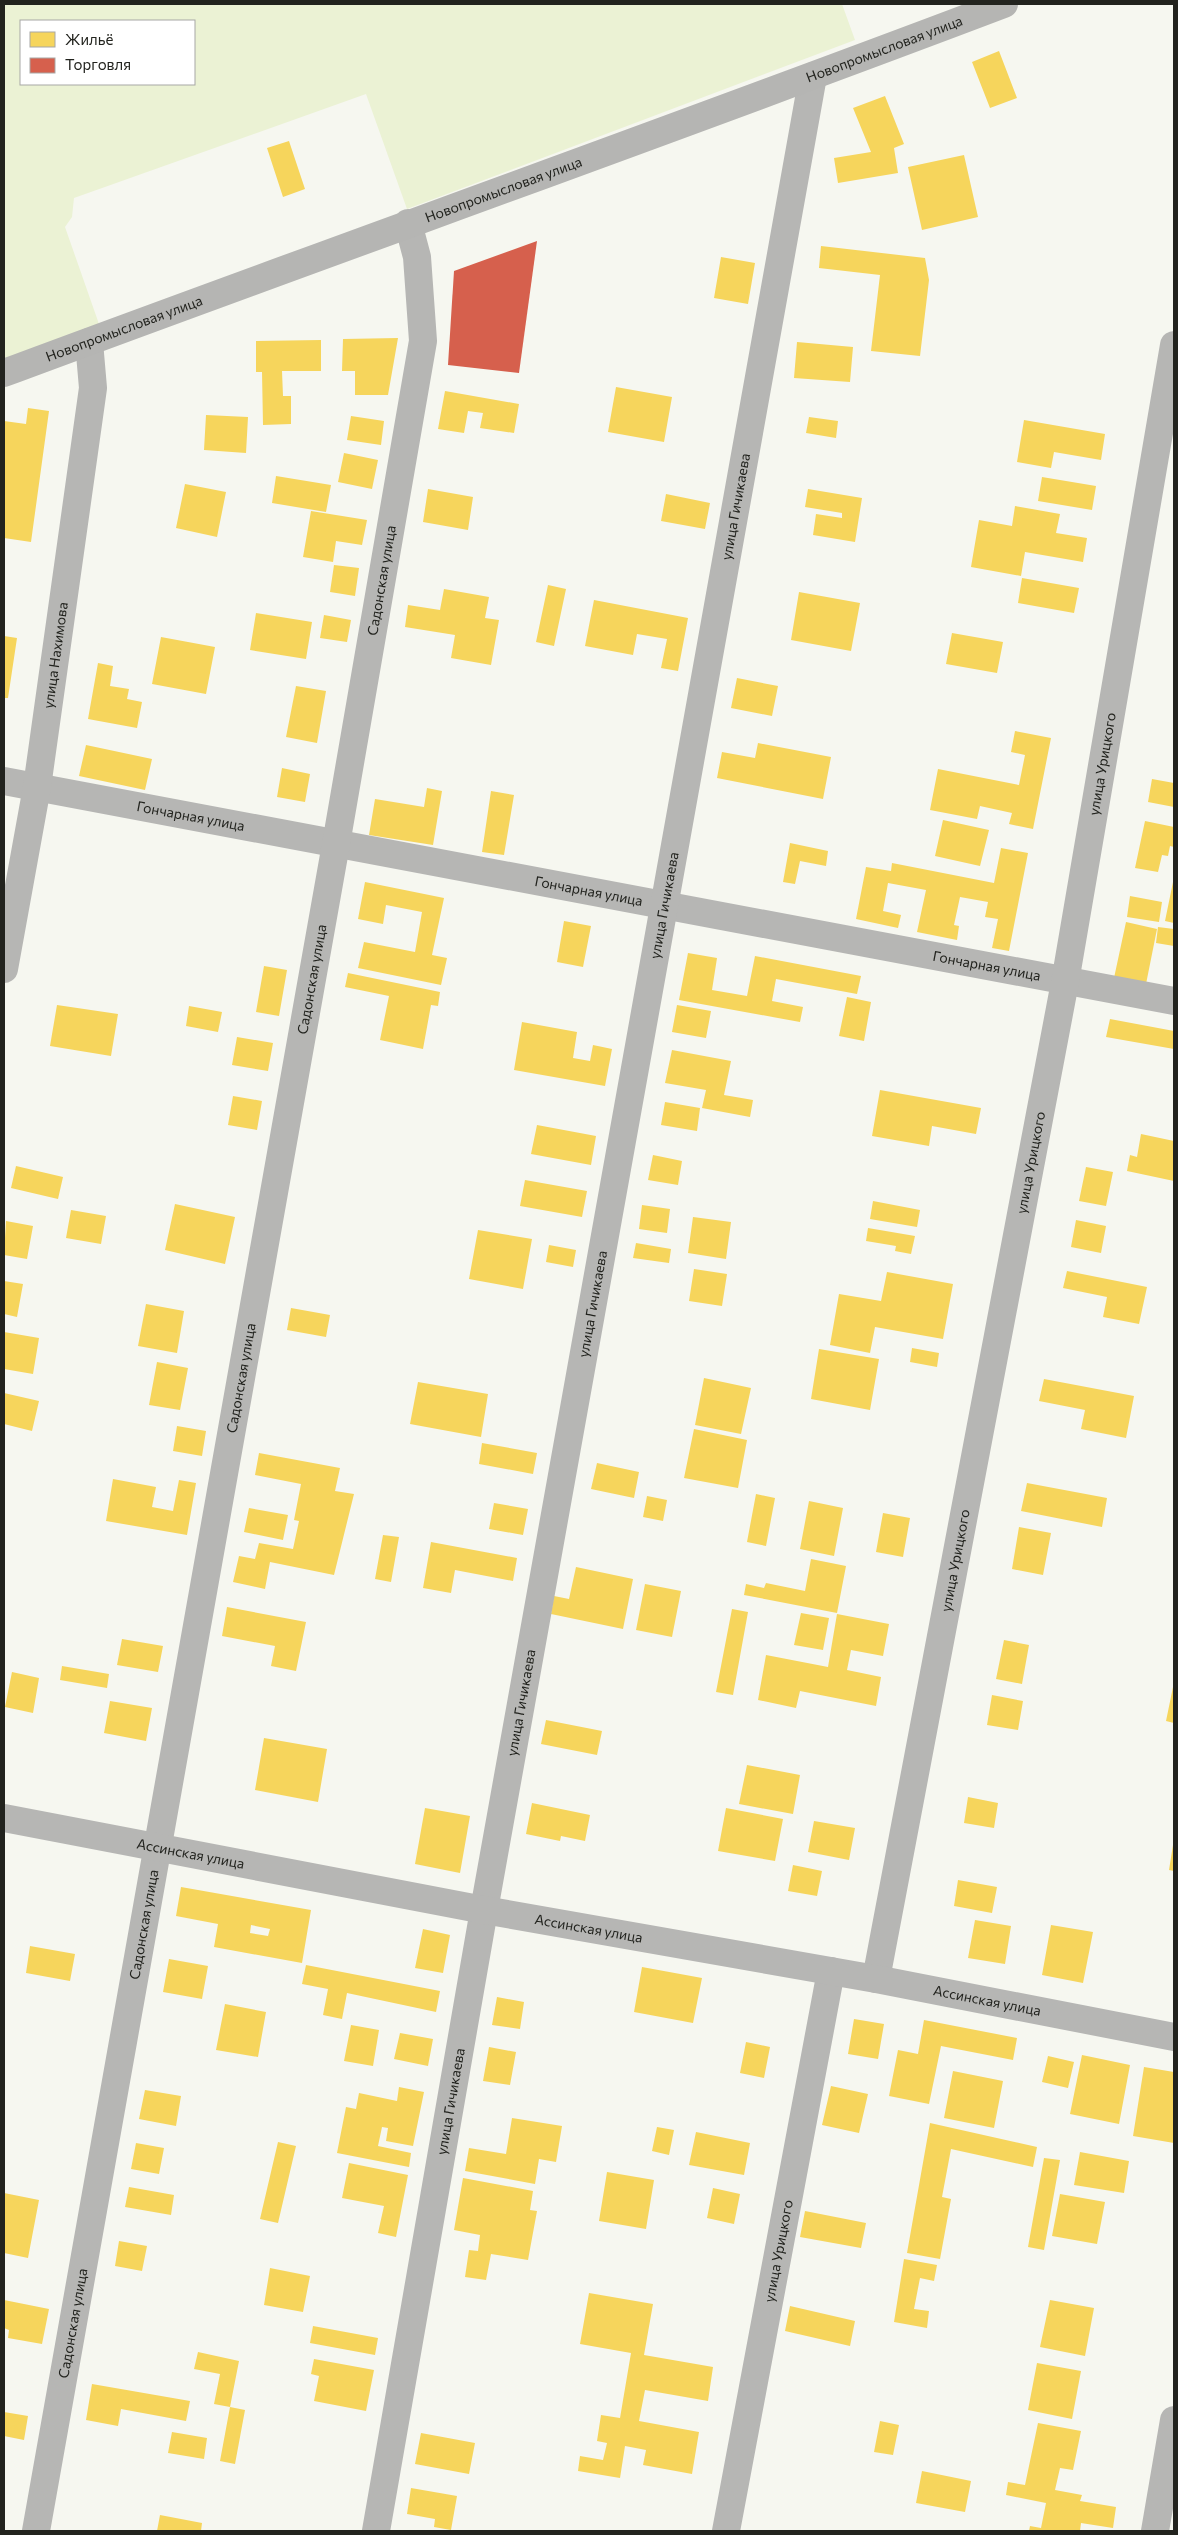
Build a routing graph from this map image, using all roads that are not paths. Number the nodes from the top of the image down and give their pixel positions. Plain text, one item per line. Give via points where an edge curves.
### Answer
1 (1004, 4) edge
2 (814, 76) junction
3 (408, 223) junction
4 (89, 342) junction
5 (1174, 345) edge
6 (4, 374) edge
7 (4, 781) edge
8 (37, 788) junction
9 (336, 844) junction
10 (665, 905) junction
11 (4, 969) edge
12 (1065, 982) junction
13 (1174, 1001) edge
14 (4, 1818) edge
15 (156, 1846) junction
16 (484, 1910) junction
17 (831, 1971) junction
18 (876, 1979) junction
19 (1174, 2037) edge
20 (1174, 2420) edge
21 (36, 2531) edge
22 (376, 2531) edge
23 (726, 2531) edge
24 (1155, 2531) edge

1 - 2 main road, Новопромысловая улица
2 - 3 main road, Новопромысловая улица
2 - 10 street, улица Гичикаева
3 - 4 main road, Новопромысловая улица
3 - 9 street, Садонская улица via 417,256 423,341
4 - 6 main road, Новопромысловая улица
4 - 8 street, улица Нахимова via 93,388
5 - 12 street, улица Урицкого
7 - 8 street, Гончарная улица
8 - 9 street, Гончарная улица
8 - 11 street, улица Нахимова
9 - 10 street, Гончарная улица
9 - 15 street, Садонская улица
10 - 12 street, Гончарная улица
10 - 16 street, улица Гичикаева
12 - 13 street, Гончарная улица
12 - 18 street, улица Урицкого
14 - 15 street, Ассинская улица
15 - 16 street, Ассинская улица
15 - 21 street, Садонская улица
16 - 17 street, Ассинская улица
16 - 22 street, улица Гичикаева
17 - 18 street, Ассинская улица
17 - 23 street, улица Урицкого
18 - 19 street, Ассинская улица
20 - 24 street

